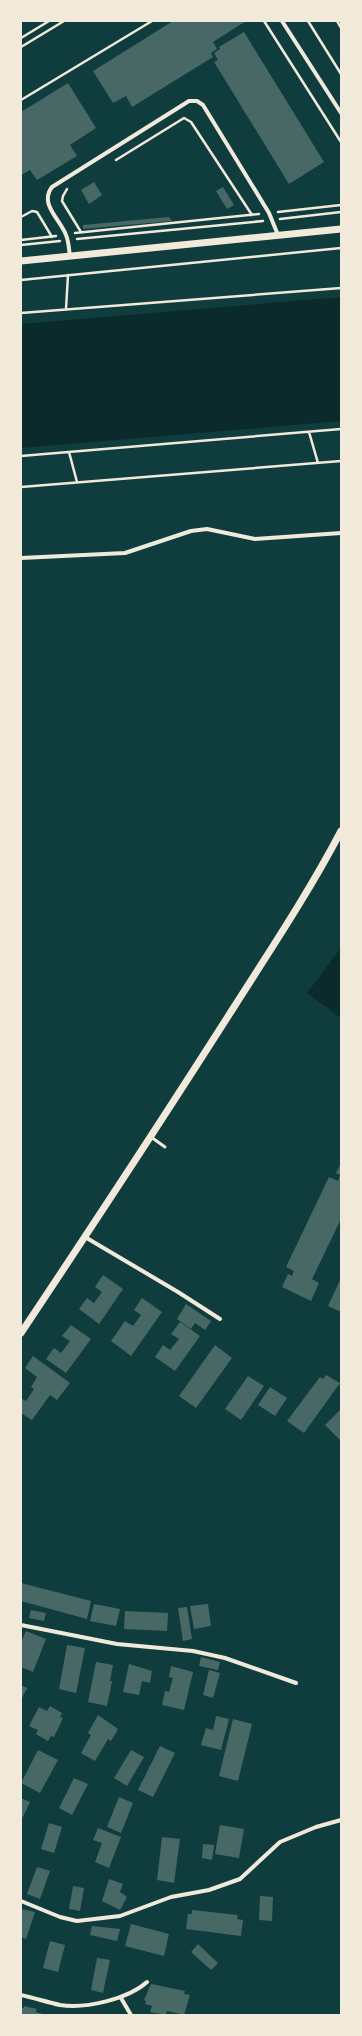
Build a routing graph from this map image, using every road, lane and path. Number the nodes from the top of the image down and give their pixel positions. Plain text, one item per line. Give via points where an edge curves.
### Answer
1 (49, 21) edge
2 (64, 21) edge
3 (152, 21) edge
4 (264, 21) edge
5 (282, 21) edge
6 (308, 21) edge
7 (336, 21) edge
8 (341, 28) edge
9 (21, 38) edge
10 (21, 47) edge
11 (341, 74) edge
12 (21, 100) edge
13 (341, 113) edge
14 (341, 142) edge
15 (113, 162) dead end
16 (74, 185) dead end
17 (341, 206) edge
18 (341, 212) edge
19 (269, 213) junction
20 (252, 215) junction
21 (21, 217) edge
22 (272, 220) junction
23 (341, 229) edge
24 (81, 232) junction
25 (66, 234) junction
26 (278, 235) junction
27 (52, 237) junction
28 (21, 240) edge
29 (68, 240) junction
30 (21, 245) edge
31 (341, 248) edge
32 (70, 257) junction
33 (21, 261) edge
34 (68, 275) junction
35 (21, 280) edge
36 (341, 288) edge
37 (66, 309) junction
38 (21, 313) edge
39 (341, 429) edge
40 (309, 432) junction
41 (69, 452) junction
42 (21, 456) edge
43 (341, 461) edge
44 (318, 463) junction
45 (77, 482) junction
46 (21, 487) edge
47 (341, 533) edge
48 (21, 558) edge
49 (341, 831) edge
50 (151, 1137) junction
51 (165, 1147) dead end
52 (85, 1237) junction
53 (220, 1319) dead end
54 (21, 1334) edge
55 (21, 1625) edge
56 (296, 1683) dead end
57 (341, 1820) edge
58 (21, 1901) edge
59 (147, 1982) dead end
60 (21, 1995) edge
61 (121, 1998) junction
62 (131, 2015) edge

1 - 9 path
2 - 10 path
3 - 12 path
4 - 14 path
5 - 13 street
6 - 11 path
7 - 8 path
15 - 20 path via 184,118 187,119
16 - 24 path via 68,189 62,201
17 - 19 path
18 - 22 path
19 - 20 path
19 - 22 street
19 - 25 street via 203,105 197,101 189,101 52,187 46,201
20 - 24 path
21 - 27 path via 32,211 37,212
22 - 26 street
22 - 29 path
23 - 26 street
24 - 25 path
25 - 27 path
25 - 29 street
26 - 32 street
27 - 28 path
29 - 30 path
29 - 32 street
31 - 34 path
32 - 33 street
34 - 35 path
34 - 37 path
36 - 37 path
37 - 38 path
39 - 40 path
40 - 41 path
40 - 44 path
41 - 42 path
41 - 45 path
43 - 44 path
44 - 45 path
45 - 46 path
47 - 48 street via 255,539 207,530 191,531 125,554
49 - 50 street via 305,895
50 - 51 lane
50 - 52 street
52 - 53 street
52 - 54 street
55 - 56 street via 117,1644 193,1651 225,1658
57 - 58 street via 280,1842 240,1879 209,1890 171,1897 120,1916 77,1921 60,1918
59 - 61 street
60 - 61 street via 62,2005 92,2004
61 - 62 street

